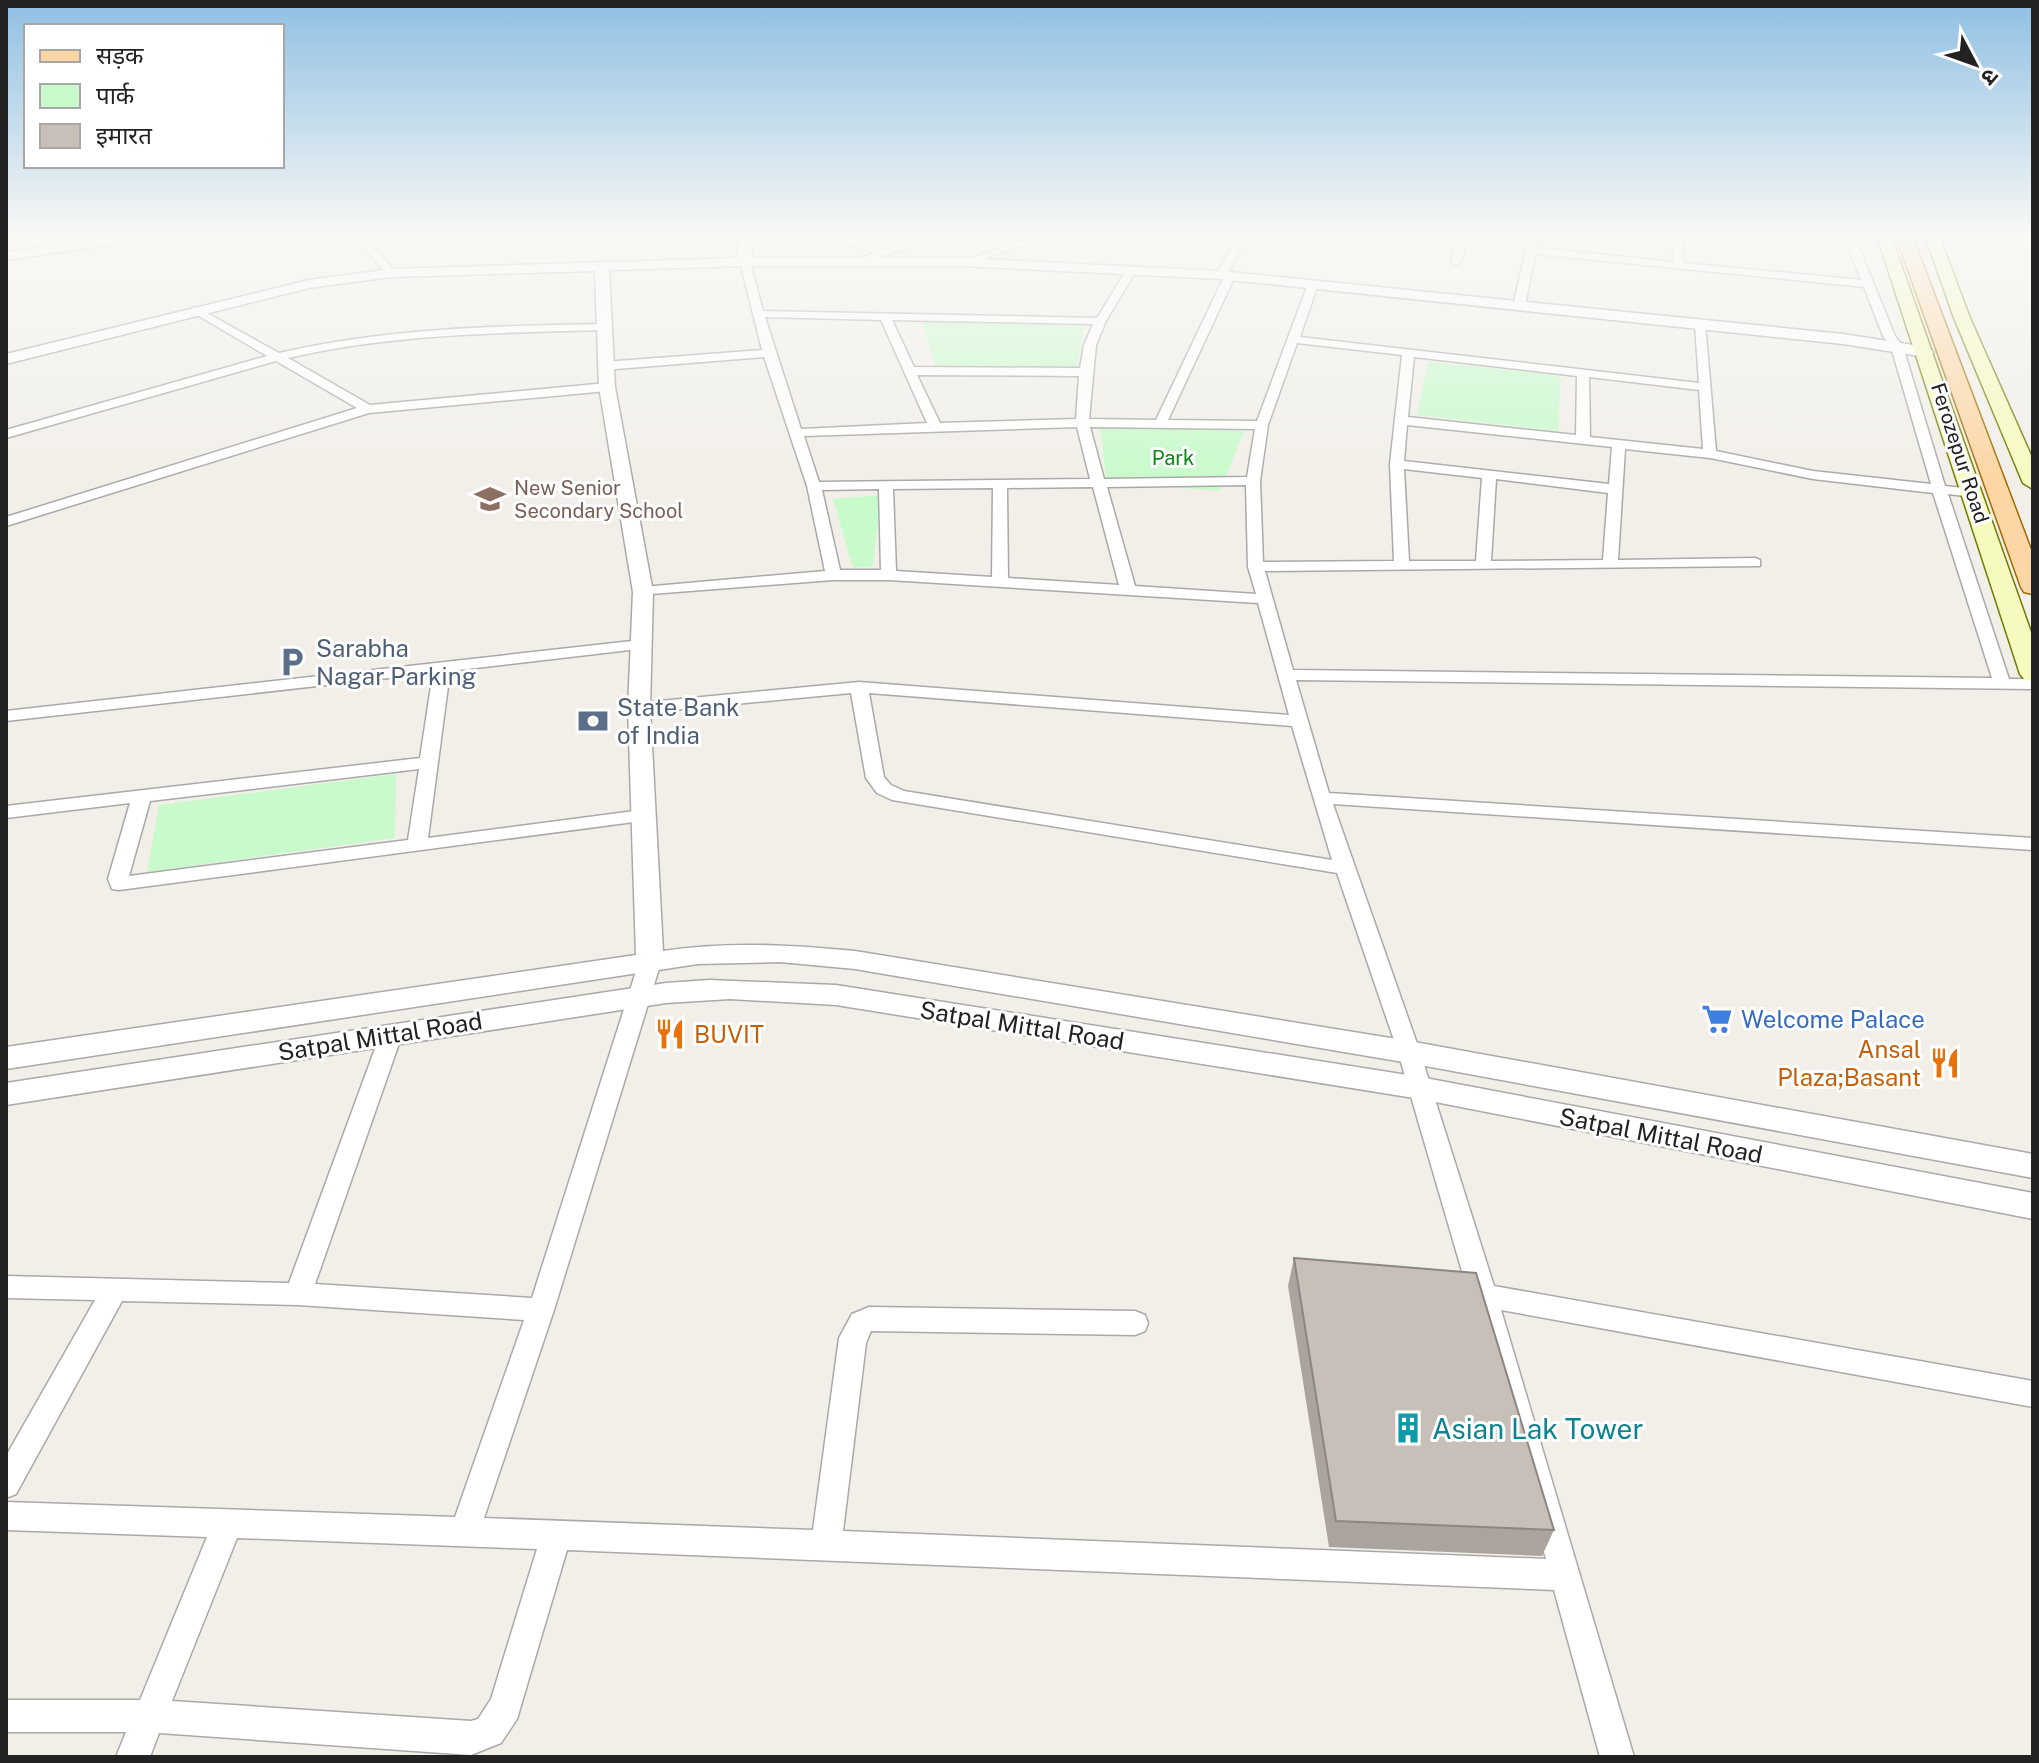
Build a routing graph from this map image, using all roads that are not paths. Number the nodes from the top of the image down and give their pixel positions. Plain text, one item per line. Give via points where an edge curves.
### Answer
1 (176, 315) edge
2 (205, 315) edge
3 (602, 315) edge
4 (761, 315) edge
5 (814, 315) edge
6 (1104, 315) edge
7 (1208, 315) edge
8 (1300, 315) edge
9 (1608, 315) edge
10 (1881, 315) edge
11 (1912, 315) edge
12 (1933, 315) edge
13 (1947, 315) edge
14 (1961, 315) edge
15 (885, 317) junction
16 (1100, 321) junction
17 (1701, 325) junction
18 (602, 327) junction
19 (1291, 339) junction
20 (1893, 342) junction
21 (1922, 343) junction
22 (769, 353) junction
23 (1408, 353) junction
24 (277, 357) junction
25 (6, 359) edge
26 (604, 366) junction
27 (910, 371) junction
28 (1085, 372) junction
29 (1583, 372) junction
30 (607, 387) junction
31 (1704, 387) junction
32 (368, 409) junction
33 (1401, 420) junction
34 (1082, 423) junction
35 (1160, 424) junction
36 (1262, 425) junction
37 (935, 427) junction
38 (794, 433) junction
39 (6, 434) edge
40 (1583, 440) junction
41 (1619, 444) junction
42 (1710, 454) junction
43 (1397, 464) junction
44 (1489, 474) junction
45 (1253, 481) junction
46 (1100, 482) junction
47 (886, 485) junction
48 (1000, 485) junction
49 (814, 486) junction
50 (1614, 489) junction
51 (1939, 489) junction
52 (2029, 491) edge
53 (1973, 493) junction
54 (6, 522) edge
55 (1610, 563) junction
56 (1755, 563) dead end
57 (1483, 564) junction
58 (1402, 565) junction
59 (1256, 567) junction
60 (833, 575) junction
61 (889, 575) junction
62 (1000, 583) junction
63 (2033, 587) edge
64 (1128, 590) junction
65 (643, 592) junction
66 (1264, 599) junction
67 (641, 645) junction
68 (442, 667) junction
69 (2033, 674) edge
70 (1286, 675) junction
71 (2002, 683) junction
72 (2033, 684) edge
73 (859, 687) junction
74 (639, 708) junction
75 (6, 716) edge
76 (1299, 721) junction
77 (429, 762) junction
78 (142, 795) junction
79 (1321, 798) junction
80 (6, 812) edge
81 (642, 816) junction
82 (2033, 844) edge
83 (417, 846) junction
84 (1346, 868) junction
85 (650, 962) junction
86 (641, 996) junction
87 (391, 1035) junction
88 (1409, 1052) junction
89 (6, 1058) edge
90 (1420, 1088) junction
91 (6, 1094) edge
92 (2033, 1166) edge
93 (2033, 1206) edge
94 (6, 1287) edge
95 (115, 1289) junction
96 (298, 1294) junction
97 (1482, 1295) junction
98 (541, 1310) junction
99 (1135, 1323) dead end
100 (2033, 1394) edge
101 (6, 1484) edge
102 (6, 1516) edge
103 (228, 1523) junction
104 (465, 1530) junction
105 (557, 1533) junction
106 (826, 1547) junction
107 (1566, 1575) junction
108 (6, 1716) edge
109 (149, 1716) junction
110 (133, 1757) edge
111 (1617, 1757) edge

1 - 25 street
2 - 24 street
3 - 18 street
4 - 22 street
5 - 15 street
6 - 16 street
7 - 35 street
8 - 19 street
9 - 17 street
10 - 20 street
11 - 21 main road, Ferozepur Road
12 - 63 main road
13 - 52 main road
14 - 52 main road
15 - 16 street
15 - 27 street
16 - 28 street
17 - 20 street
17 - 31 street
18 - 24 street via 427,333
18 - 26 street
19 - 23 street
19 - 36 street
20 - 21 street
20 - 51 street
21 - 53 main road, Ferozepur Road
22 - 26 street
22 - 38 street
23 - 29 street
23 - 33 street
24 - 32 street
24 - 39 street
26 - 30 street
27 - 28 street
27 - 37 street
28 - 34 street
29 - 31 street
29 - 40 street
30 - 32 street
30 - 65 street
31 - 42 street
32 - 54 street
33 - 40 street
33 - 43 street
34 - 35 street
34 - 37 street
34 - 46 street
35 - 36 street
36 - 45 street
37 - 38 street
38 - 49 street
40 - 41 street
41 - 42 street
41 - 50 street
42 - 51 street via 1813,475
43 - 44 street
43 - 58 street
44 - 50 street
44 - 57 street
45 - 46 street
45 - 59 street
46 - 48 street
46 - 64 street
47 - 48 street
47 - 49 street
47 - 61 street
48 - 62 street
49 - 60 street
50 - 55 street
51 - 53 street
51 - 71 street
53 - 69 main road, Ferozepur Road
55 - 56 street
55 - 57 street
57 - 58 street
58 - 59 street
59 - 66 street
60 - 61 street
60 - 65 street
61 - 62 street
62 - 64 street
64 - 66 street
65 - 67 street
66 - 70 street
67 - 68 street
67 - 74 street
68 - 75 street
68 - 77 street
70 - 71 street
70 - 76 street
71 - 72 street
73 - 74 street
73 - 76 street
73 - 84 street via 875,778 899,796
74 - 81 street
76 - 79 street
77 - 78 street
77 - 83 street
78 - 80 street
78 - 83 street via 119,884
79 - 82 street
79 - 84 street
81 - 83 street
81 - 85 street
84 - 88 street
85 - 86 street
85 - 88 street, Satpal Mittal Road via 753,953 855,960
85 - 89 street, Satpal Mittal Road
86 - 87 street, Satpal Mittal Road
86 - 90 street, Satpal Mittal Road via 737,989 836,995
86 - 98 street
87 - 91 street, Satpal Mittal Road
87 - 96 street
88 - 90 street
88 - 92 street, Satpal Mittal Road
90 - 93 street, Satpal Mittal Road
90 - 97 street
94 - 95 street
95 - 96 street
95 - 101 street
96 - 98 street
97 - 100 street
97 - 107 street
98 - 104 street
99 - 106 street via 860,1322 852,1343
102 - 103 street
103 - 104 street
103 - 109 street
104 - 105 street
105 - 106 street
105 - 109 street via 505,1707 489,1731 471,1738
106 - 107 street
107 - 111 street
108 - 109 street
109 - 110 street

